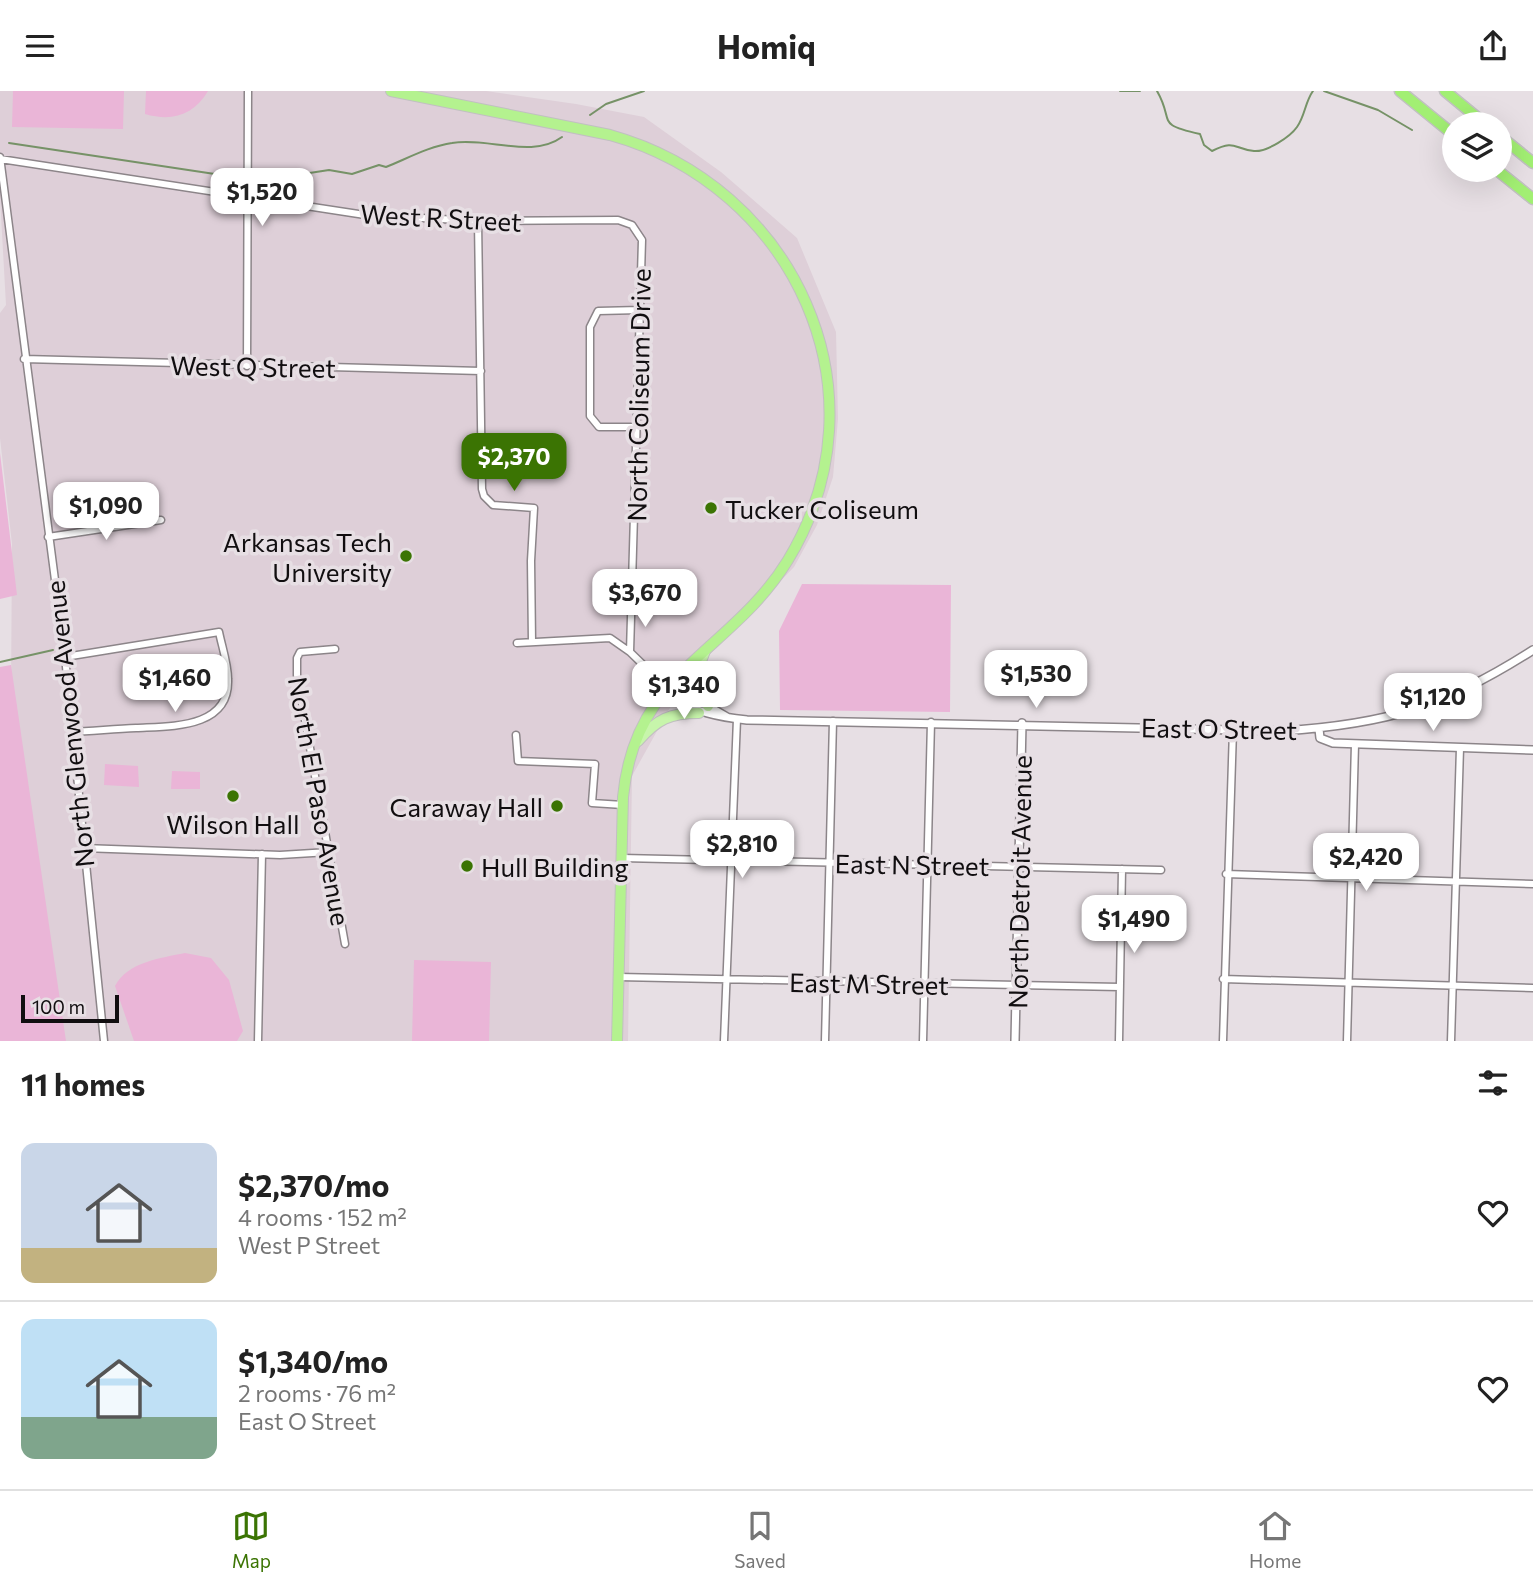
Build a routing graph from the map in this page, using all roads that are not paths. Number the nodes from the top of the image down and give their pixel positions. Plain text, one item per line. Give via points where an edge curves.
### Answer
1 (248, 91) edge
2 (391, 91) edge
3 (1400, 91) edge
4 (1445, 91) edge
5 (1470, 112) edge
6 (1442, 125) edge
7 (1512, 146) edge
8 (0, 158) edge
9 (1533, 163) edge
10 (1512, 182) edge
11 (249, 197) junction
12 (1533, 199) edge
13 (478, 221) junction
14 (632, 225) joint
15 (640, 310) junction
16 (24, 359) junction
17 (247, 366) junction
18 (481, 371) junction
19 (638, 427) junction
20 (161, 520) dead end
21 (48, 537) junction
22 (532, 642) junction
23 (517, 643) dead end
24 (707, 647) junction
25 (335, 649) dead end
26 (1533, 650) edge
27 (630, 652) junction
28 (65, 657) junction
29 (650, 673) junction
30 (678, 674) junction
31 (666, 687) junction
32 (654, 705) junction
33 (708, 706) junction
34 (699, 713) junction
35 (727, 717) junction
36 (737, 719) junction
37 (833, 721) junction
38 (931, 722) junction
39 (1022, 723) junction
40 (1319, 729) junction
41 (1233, 730) junction
42 (71, 733) junction
43 (516, 735) dead end
44 (1355, 744) junction
45 (634, 747) junction
46 (1460, 748) junction
47 (1533, 750) edge
48 (623, 805) junction
49 (83, 848) junction
50 (329, 852) junction
51 (262, 854) junction
52 (622, 858) junction
53 (729, 860) junction
54 (831, 862) junction
55 (928, 865) junction
56 (1021, 867) junction
57 (1122, 869) junction
58 (1161, 870) dead end
59 (1226, 874) junction
60 (1353, 878) junction
61 (1455, 882) junction
62 (1533, 884) edge
63 (345, 944) dead end
64 (618, 977) junction
65 (1223, 979) junction
66 (726, 981) junction
67 (827, 982) junction
68 (1349, 982) junction
69 (925, 983) junction
70 (1017, 985) junction
71 (1452, 985) junction
72 (1120, 987) junction
73 (1533, 988) edge
74 (104, 1041) edge
75 (258, 1041) edge
76 (617, 1041) edge
77 (724, 1041) edge
78 (825, 1041) edge
79 (923, 1041) edge
80 (1015, 1041) edge
81 (1119, 1041) edge
82 (1223, 1041) edge
83 (1347, 1041) edge
84 (1451, 1041) edge

1 - 11 street
2 - 24 highway via 644,145 682,164 735,201 784,259 818,334 828,413 826,454 804,526 787,560 747,612
3 - 6 highway
4 - 5 highway
7 - 9 highway
8 - 11 street, West R Street
8 - 16 street, North Glenwood Avenue
10 - 12 highway
11 - 13 street, West R Street via 365,215
11 - 17 street
13 - 14 street, West R Street via 618,220
13 - 18 street
14 - 15 street, North Coliseum Drive via 642,240
15 - 19 street, North Coliseum Drive
15 - 19 street via 598,311 590,327 592,420 599,427
16 - 17 street, West Q Street
16 - 21 street, North Glenwood Avenue
17 - 18 street, West Q Street
18 - 22 street via 484,496 493,505 534,508
19 - 27 street, North Coliseum Drive
20 - 21 street
21 - 28 street, North Glenwood Avenue
22 - 23 street
22 - 27 street via 610,638
24 - 30 highway
24 - 33 main road via 697,677
25 - 50 street, North El Paso Avenue via 300,652 297,658
26 - 40 street via 1468,688 1421,708
27 - 29 street
28 - 42 street, North Glenwood Avenue
28 - 42 street via 219,632 229,681 214,714 177,727
29 - 30 main road
29 - 31 street
29 - 32 main road
30 - 31 highway
31 - 32 highway
31 - 33 street, East O Street via 677,688
31 - 34 street, East O Street via 670,697
32 - 45 highway
33 - 35 street, East O Street
34 - 35 street, East O Street
34 - 45 main road via 666,716
35 - 36 street, East O Street
36 - 37 street, East O Street
36 - 53 street
37 - 38 street, East O Street
37 - 54 street
38 - 39 street, East O Street
38 - 55 street
39 - 41 street, East O Street
39 - 56 street, North Detroit Avenue
40 - 41 street, East O Street
40 - 44 street, East O Street via 1320,738 1327,742
41 - 59 street
42 - 49 street, North Glenwood Avenue
43 - 48 street via 518,761 595,764 592,803
44 - 46 street, East O Street
44 - 60 street
45 - 48 highway
46 - 47 street, East O Street
46 - 61 street
48 - 52 highway
49 - 51 street
49 - 74 street, North Glenwood Avenue
50 - 51 street
50 - 63 street, North El Paso Avenue
51 - 75 street
52 - 53 street, East N Street
52 - 64 highway
53 - 54 street, East N Street
53 - 66 street
54 - 55 street, East N Street
54 - 67 street
55 - 56 street, East N Street
55 - 69 street
56 - 57 street, East N Street
56 - 70 street, North Detroit Avenue
57 - 58 street, East N Street
57 - 72 street
59 - 60 street
59 - 65 street
60 - 61 street
60 - 68 street
61 - 62 street
61 - 71 street
64 - 66 street, East M Street
64 - 76 highway
65 - 68 street
65 - 82 street
66 - 67 street, East M Street
66 - 77 street
67 - 69 street, East M Street
67 - 78 street
68 - 71 street
68 - 83 street
69 - 70 street, East M Street
69 - 79 street
70 - 72 street, East M Street
70 - 80 street, North Detroit Avenue
71 - 73 street
71 - 84 street
72 - 81 street

